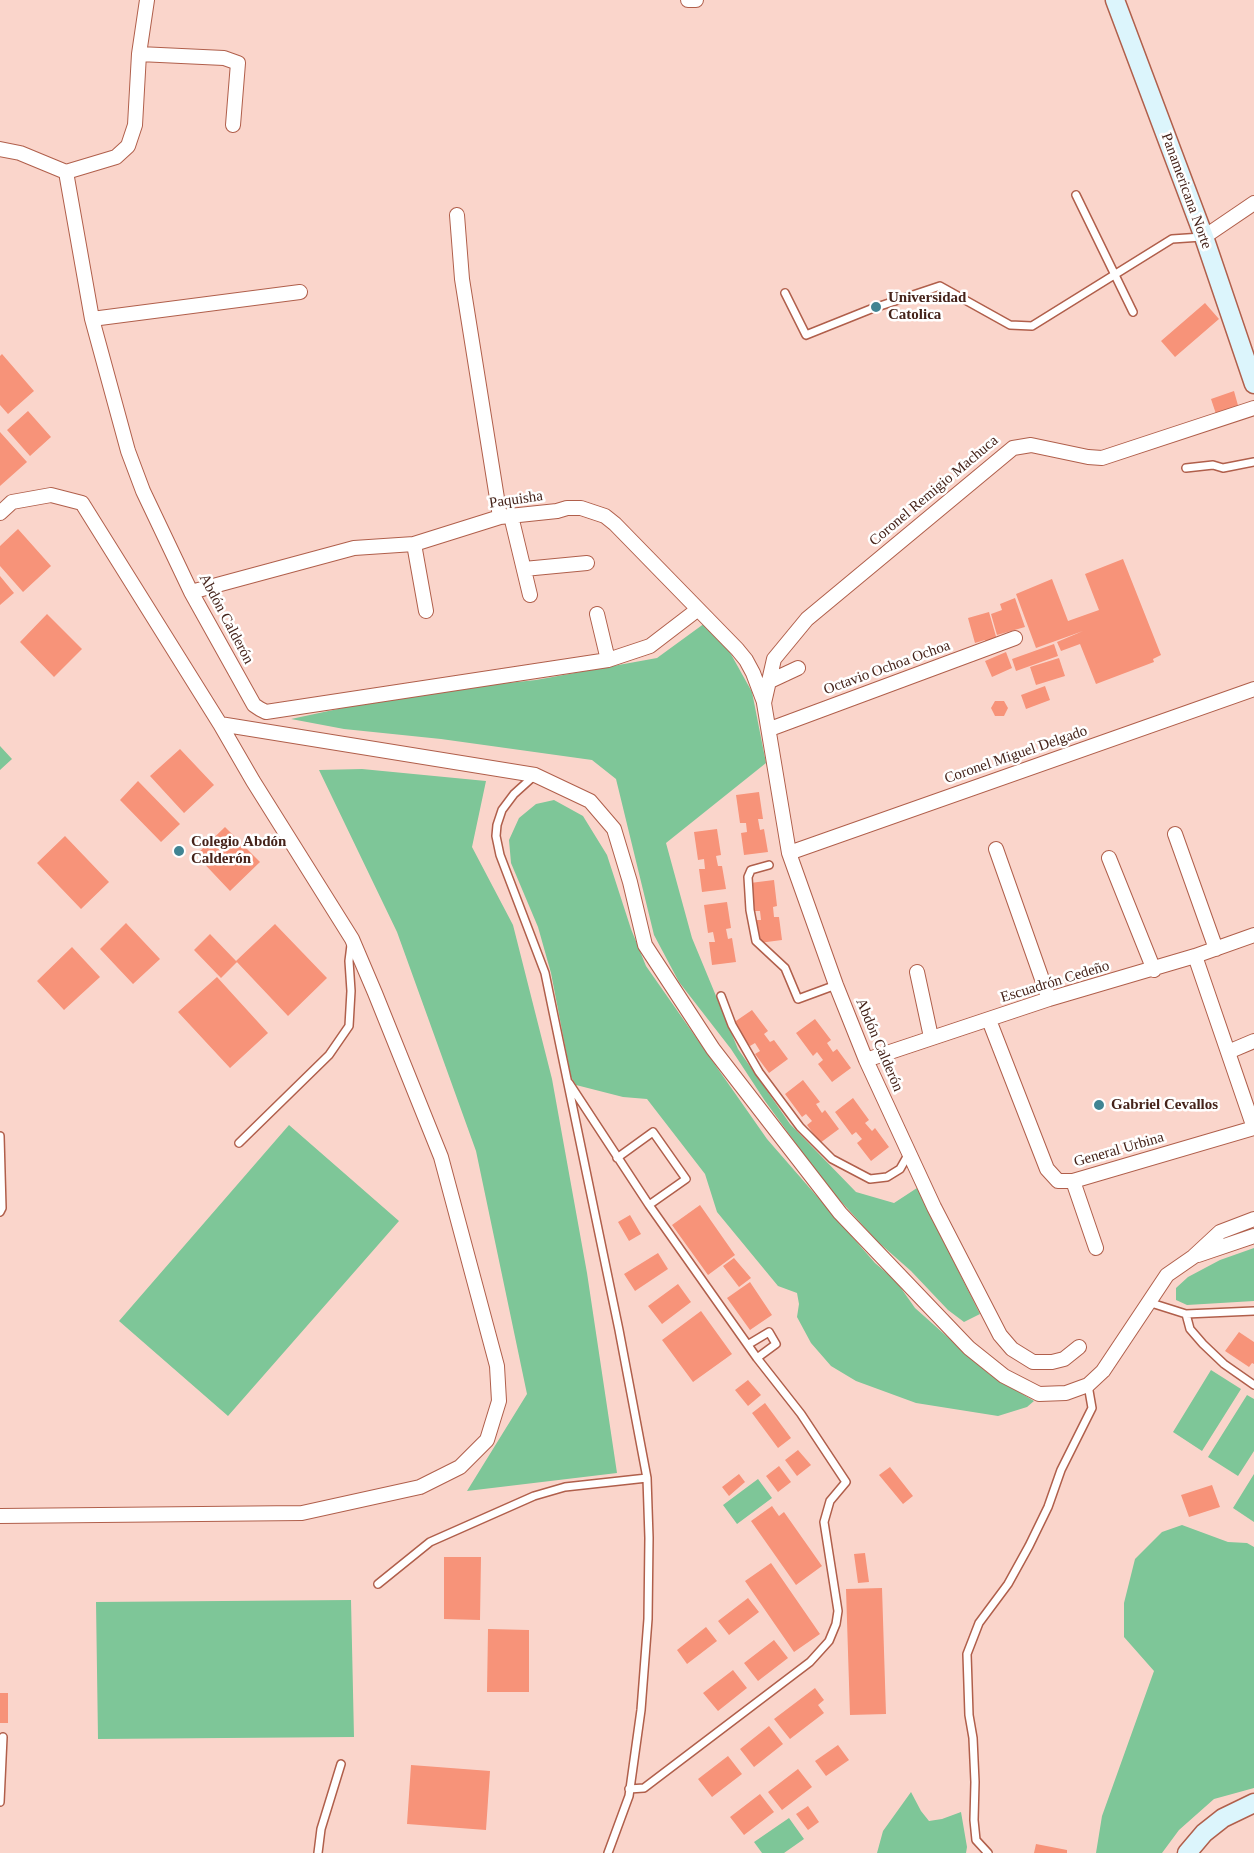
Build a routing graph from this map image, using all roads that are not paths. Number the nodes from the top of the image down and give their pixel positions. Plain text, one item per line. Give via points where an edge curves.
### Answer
1 (147, 0) edge
2 (688, 0) edge
3 (696, 0) edge
4 (1115, 0) edge
5 (139, 54) junction
6 (233, 125) dead end
7 (0, 149) edge
8 (66, 172) junction
9 (1076, 195) dead end
10 (1254, 203) edge
11 (457, 215) dead end
12 (1204, 237) junction
13 (1115, 274) junction
14 (300, 292) dead end
15 (785, 293) dead end
16 (1133, 312) dead end
17 (92, 319) junction
18 (1247, 344) edge
19 (1254, 384) edge
20 (1254, 408) edge
21 (1254, 462) edge
22 (1186, 468) dead end
23 (0, 513) edge
24 (506, 517) junction
25 (414, 544) junction
26 (587, 563) dead end
27 (524, 569) junction
28 (191, 592) junction
29 (530, 595) dead end
30 (697, 610) junction
31 (426, 611) dead end
32 (597, 614) dead end
33 (1015, 638) dead end
34 (774, 659) joint
35 (608, 660) junction
36 (798, 668) dead end
37 (768, 682) junction
38 (1254, 689) edge
39 (764, 703) junction
40 (220, 724) junction
41 (770, 729) junction
42 (535, 775) junction
43 (1175, 834) dead end
44 (996, 849) dead end
45 (789, 853) junction
46 (1109, 858) dead end
47 (770, 865) dead end
48 (1254, 935) edge
49 (352, 939) junction
50 (1216, 948) junction
51 (1195, 956) junction
52 (1154, 970) junction
53 (917, 972) dead end
54 (836, 985) junction
55 (721, 996) dead end
56 (1049, 999) junction
57 (989, 1020) junction
58 (931, 1037) junction
59 (1254, 1041) edge
60 (1228, 1052) junction
61 (866, 1060) junction
62 (566, 1078) junction
63 (1254, 1128) edge
64 (0, 1136) edge
65 (239, 1143) dead end
66 (909, 1153) junction
67 (617, 1158) junction
68 (1073, 1181) junction
69 (649, 1205) junction
70 (0, 1212) edge
71 (1254, 1219) edge
72 (1254, 1236) edge
73 (1096, 1248) dead end
74 (1193, 1257) junction
75 (1148, 1302) junction
76 (1254, 1311) edge
77 (1186, 1314) junction
78 (749, 1344) junction
79 (1079, 1347) dead end
80 (757, 1358) junction
81 (1254, 1385) edge
82 (1088, 1386) junction
83 (646, 1478) junction
84 (0, 1516) edge
85 (378, 1584) dead end
86 (3, 1737) dead end
87 (341, 1764) dead end
88 (629, 1789) junction
89 (0, 1802) edge
90 (1254, 1803) edge
91 (318, 1853) edge
92 (608, 1853) edge
93 (988, 1853) edge
94 (1187, 1853) edge

1 - 5 street
2 - 3 street
4 - 12 main road, Panamericana Norte
5 - 6 street via 224,58 238,63
5 - 8 street via 135,125 128,147 116,157
7 - 8 street
8 - 17 street, Abdón Calderón
9 - 13 lane
10 - 12 street
11 - 24 street via 462,279
12 - 13 lane via 1172,239
12 - 18 main road, Panamericana Norte
13 - 15 lane via 1032,326 1010,325 940,286 806,335
13 - 16 lane
14 - 17 street
17 - 28 street, Abdón Calderón via 142,491
18 - 19 main road, Panamericana Norte
20 - 34 street, Coronel Remigio Machuca via 1102,458 1031,445 1012,448 807,619
21 - 22 lane via 1223,468
23 - 40 street via 12,502 51,495 82,503
24 - 25 street, Paquisha
24 - 27 street
24 - 30 street, Paquisha via 567,508 605,516
25 - 28 street, Paquisha via 354,548
25 - 31 street
26 - 27 street
27 - 29 street
28 - 35 street, Abdón Calderón via 254,705 266,712
30 - 35 street, Abdón Calderón via 650,646
30 - 39 street, Paquisha via 746,660
32 - 35 street
33 - 41 street, Octavio Ochoa Ochoa
34 - 37 street, Abdón Calderón
36 - 37 street
37 - 39 street, Abdón Calderón
38 - 45 street, Coronel Miguel Delgado
39 - 41 street, Abdón Calderón
40 - 42 street
40 - 49 street
41 - 45 street, Abdón Calderón
42 - 62 lane via 502,810 496,836 545,973
42 - 82 street via 591,801 614,829 645,945 712,1049 840,1213 969,1348 1004,1376 1039,1394 1066,1393
43 - 50 street
44 - 56 street
45 - 54 street, Abdón Calderón
46 - 52 street
47 - 54 lane via 751,870 748,877 756,941 785,968 798,999
48 - 50 street, Escuadrón Cedeño
49 - 65 lane via 349,1026 329,1055
49 - 84 street via 441,1157 482,1308 497,1366 499,1401 487,1440 460,1467 420,1487 302,1513
50 - 51 street, Escuadrón Cedeño
51 - 52 street, Escuadrón Cedeño
51 - 60 street
52 - 56 street, Escuadrón Cedeño
53 - 58 street
54 - 61 street, Abdón Calderón
55 - 66 lane via 732,1025 759,1072 801,1127 832,1159 870,1179 887,1177 900,1169
56 - 57 street, Escuadrón Cedeño
57 - 58 street, Escuadrón Cedeño
57 - 68 street, General Urbina via 1047,1168 1058,1182
58 - 61 street, Escuadrón Cedeño
59 - 60 street
60 - 63 street
61 - 66 street, Abdón Calderón
62 - 67 lane
62 - 83 lane
63 - 68 street, General Urbina
64 - 70 lane
66 - 79 street, Abdón Calderón via 1000,1335 1012,1349 1033,1362 1052,1362 1064,1359
67 - 69 lane
67 - 69 lane via 653,1132 686,1179
68 - 73 street
69 - 78 lane
71 - 74 street via 1220,1232
72 - 74 street
74 - 75 street via 1167,1275
75 - 77 lane
75 - 82 street via 1103,1371
76 - 77 lane
77 - 81 lane via 1190,1329 1203,1344
78 - 80 lane
78 - 80 lane via 769,1332 776,1344
80 - 88 lane via 801,1414 846,1482 830,1501 824,1522 838,1611 836,1624 829,1641 810,1662 644,1788
82 - 93 lane via 1092,1408 1061,1470 1048,1507 1008,1584 979,1623 967,1654 976,1840
83 - 85 lane via 565,1487 534,1496 430,1542
83 - 88 lane via 648,1619 641,1710
86 - 89 lane
87 - 91 lane via 321,1829
88 - 92 lane
90 - 94 main road via 1223,1818

